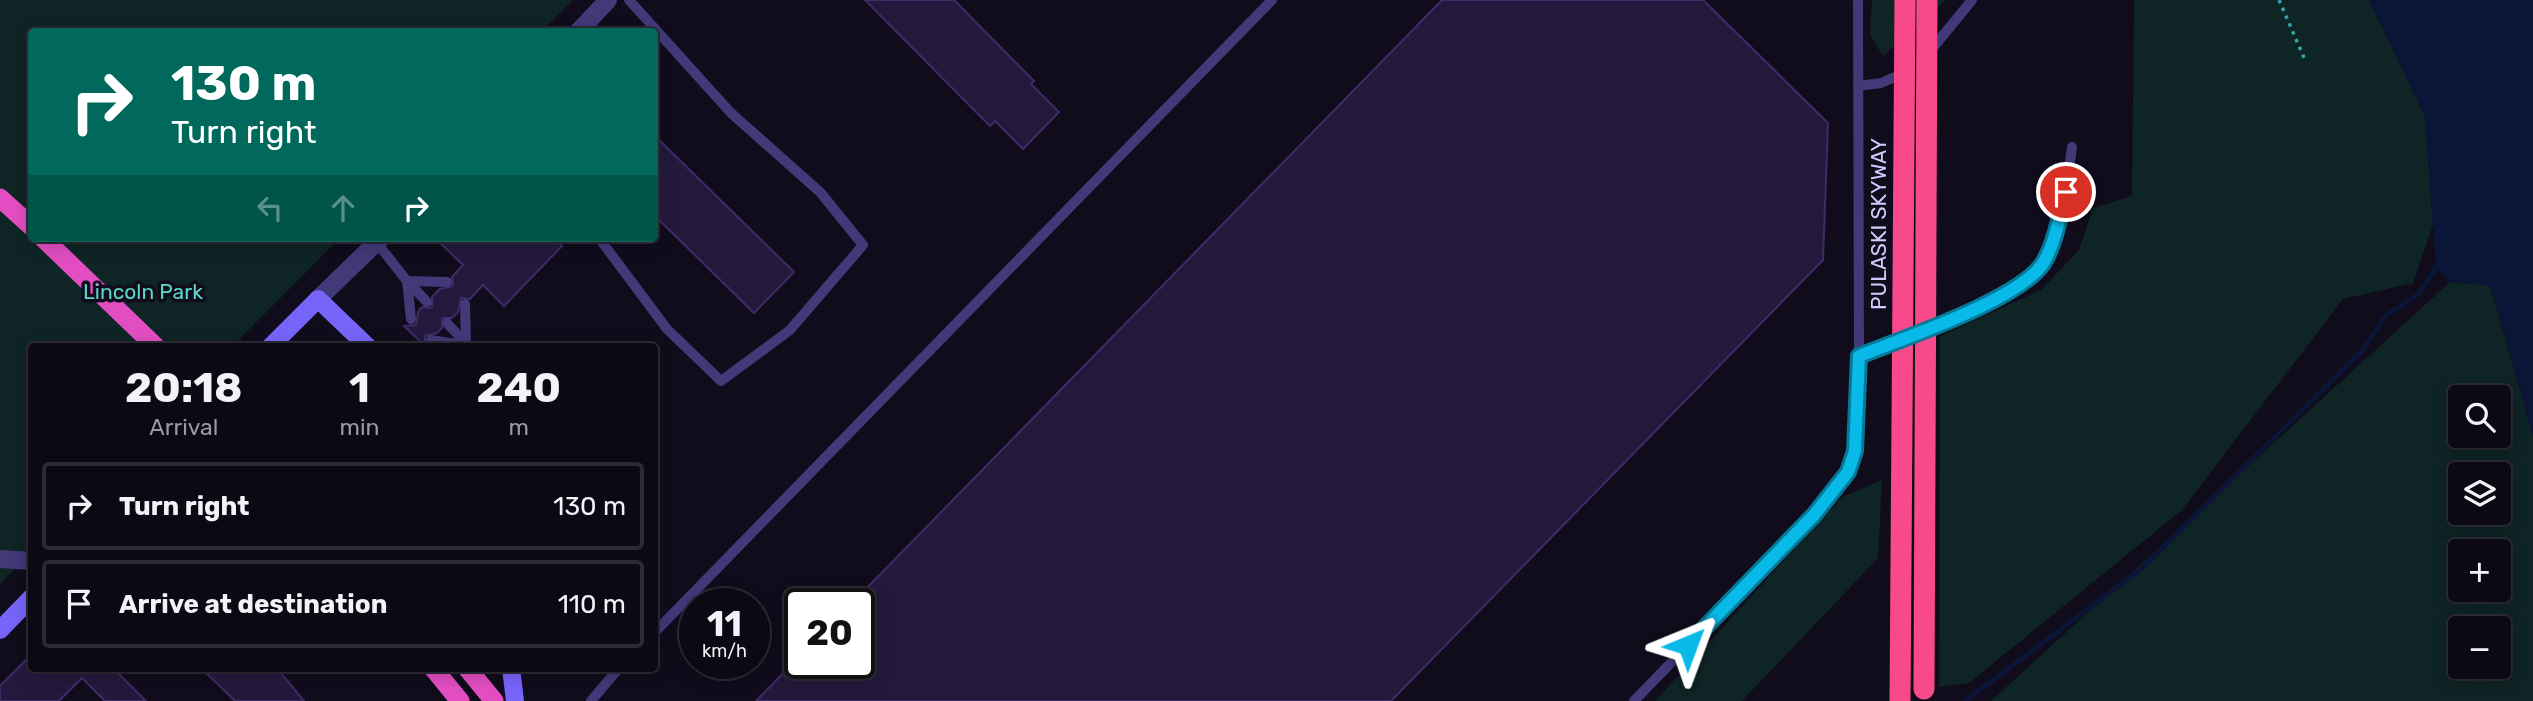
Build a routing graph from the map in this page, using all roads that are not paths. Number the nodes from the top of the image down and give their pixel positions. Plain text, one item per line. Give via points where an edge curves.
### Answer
1 (608, 0) edge
2 (629, 0) edge
3 (1272, 0) edge
4 (1858, 0) edge
5 (1905, 0) edge
6 (1927, 0) edge
7 (1972, 0) edge
8 (582, 28) edge
9 (654, 28) edge
10 (658, 32) edge
11 (1858, 86) junction
12 (2071, 147) dead end
13 (0, 198) edge
14 (28, 223) edge
15 (47, 242) edge
16 (377, 242) edge
17 (380, 242) edge
18 (602, 242) edge
19 (407, 281) junction
20 (447, 282) dead end
21 (318, 299) junction
22 (427, 302) dead end
23 (465, 304) dead end
24 (411, 319) dead end
25 (447, 323) dead end
26 (431, 340) dead end
27 (152, 343) edge
28 (274, 343) edge
29 (364, 343) edge
30 (453, 343) edge
31 (465, 343) edge
32 (467, 343) edge
33 (1859, 356) junction
34 (0, 559) edge
35 (28, 561) edge
36 (28, 601) edge
37 (0, 629) edge
38 (658, 629) edge
39 (436, 672) edge
40 (470, 672) edge
41 (511, 672) edge
42 (616, 672) edge
43 (1924, 689) dead end
44 (460, 701) edge
45 (494, 701) edge
46 (515, 701) edge
47 (591, 701) edge
48 (1634, 701) edge
49 (1900, 701) edge

1 - 8 street
2 - 9 lane
3 - 38 lane
4 - 11 lane
5 - 49 highway, PULASKI SKYWAY, bridge
6 - 43 highway, bridge
7 - 11 lane via 1919,66 1881,83
10 - 18 lane via 730,113 820,192 863,245 790,330 722,381 667,329
11 - 33 lane
12 - 33 lane via 2066,192 2045,261 2028,281
13 - 14 highway
15 - 27 highway
16 - 21 street
17 - 19 lane
19 - 20 lane
19 - 22 lane
19 - 24 lane
21 - 28 main road
21 - 29 main road
23 - 32 lane
25 - 31 lane
26 - 30 lane
33 - 48 lane via 1855,451 1848,472 1814,515
34 - 35 street
36 - 37 main road
39 - 44 highway
40 - 45 highway
41 - 46 main road
42 - 47 lane

